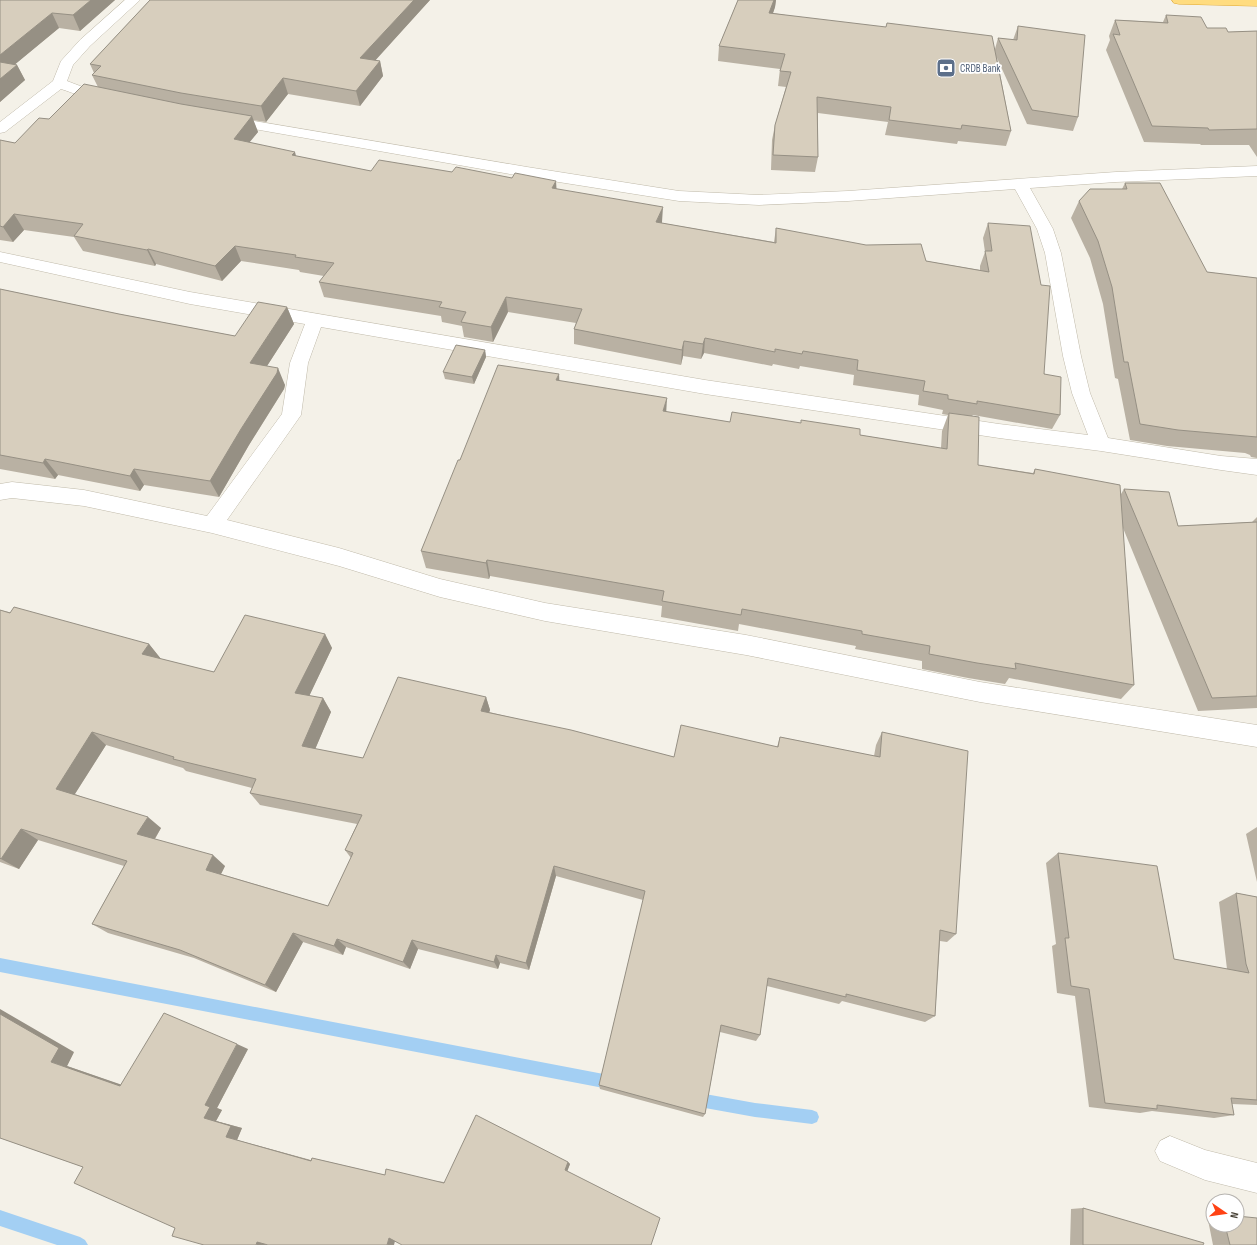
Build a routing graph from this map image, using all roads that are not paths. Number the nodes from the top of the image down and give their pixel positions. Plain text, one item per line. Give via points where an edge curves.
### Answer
1 (128, 0) edge
2 (1179, 0) edge
3 (1257, 2) edge
4 (59, 82) junction
5 (124, 101) edge
6 (210, 118) edge
7 (0, 129) edge
8 (1257, 171) edge
9 (1021, 185) junction
10 (0, 257) edge
11 (315, 320) junction
12 (1101, 444) junction
13 (1257, 467) edge
14 (0, 492) edge
15 (212, 525) junction
16 (1257, 736) edge
17 (1170, 1151) dead end
18 (1257, 1178) edge

1 - 4 street via 66,64
2 - 3 highway
4 - 5 street via 83,92
4 - 7 street
6 - 9 street via 679,196 759,200
8 - 9 street
9 - 12 street via 1045,229 1053,253 1073,364 1081,393
10 - 11 street via 128,286
11 - 12 street via 705,387
11 - 15 street via 299,363 291,415
12 - 13 street
14 - 15 street via 12,490 84,498
15 - 16 street via 339,557 440,588 545,612 746,645 980,692
17 - 18 street via 1205,1165

